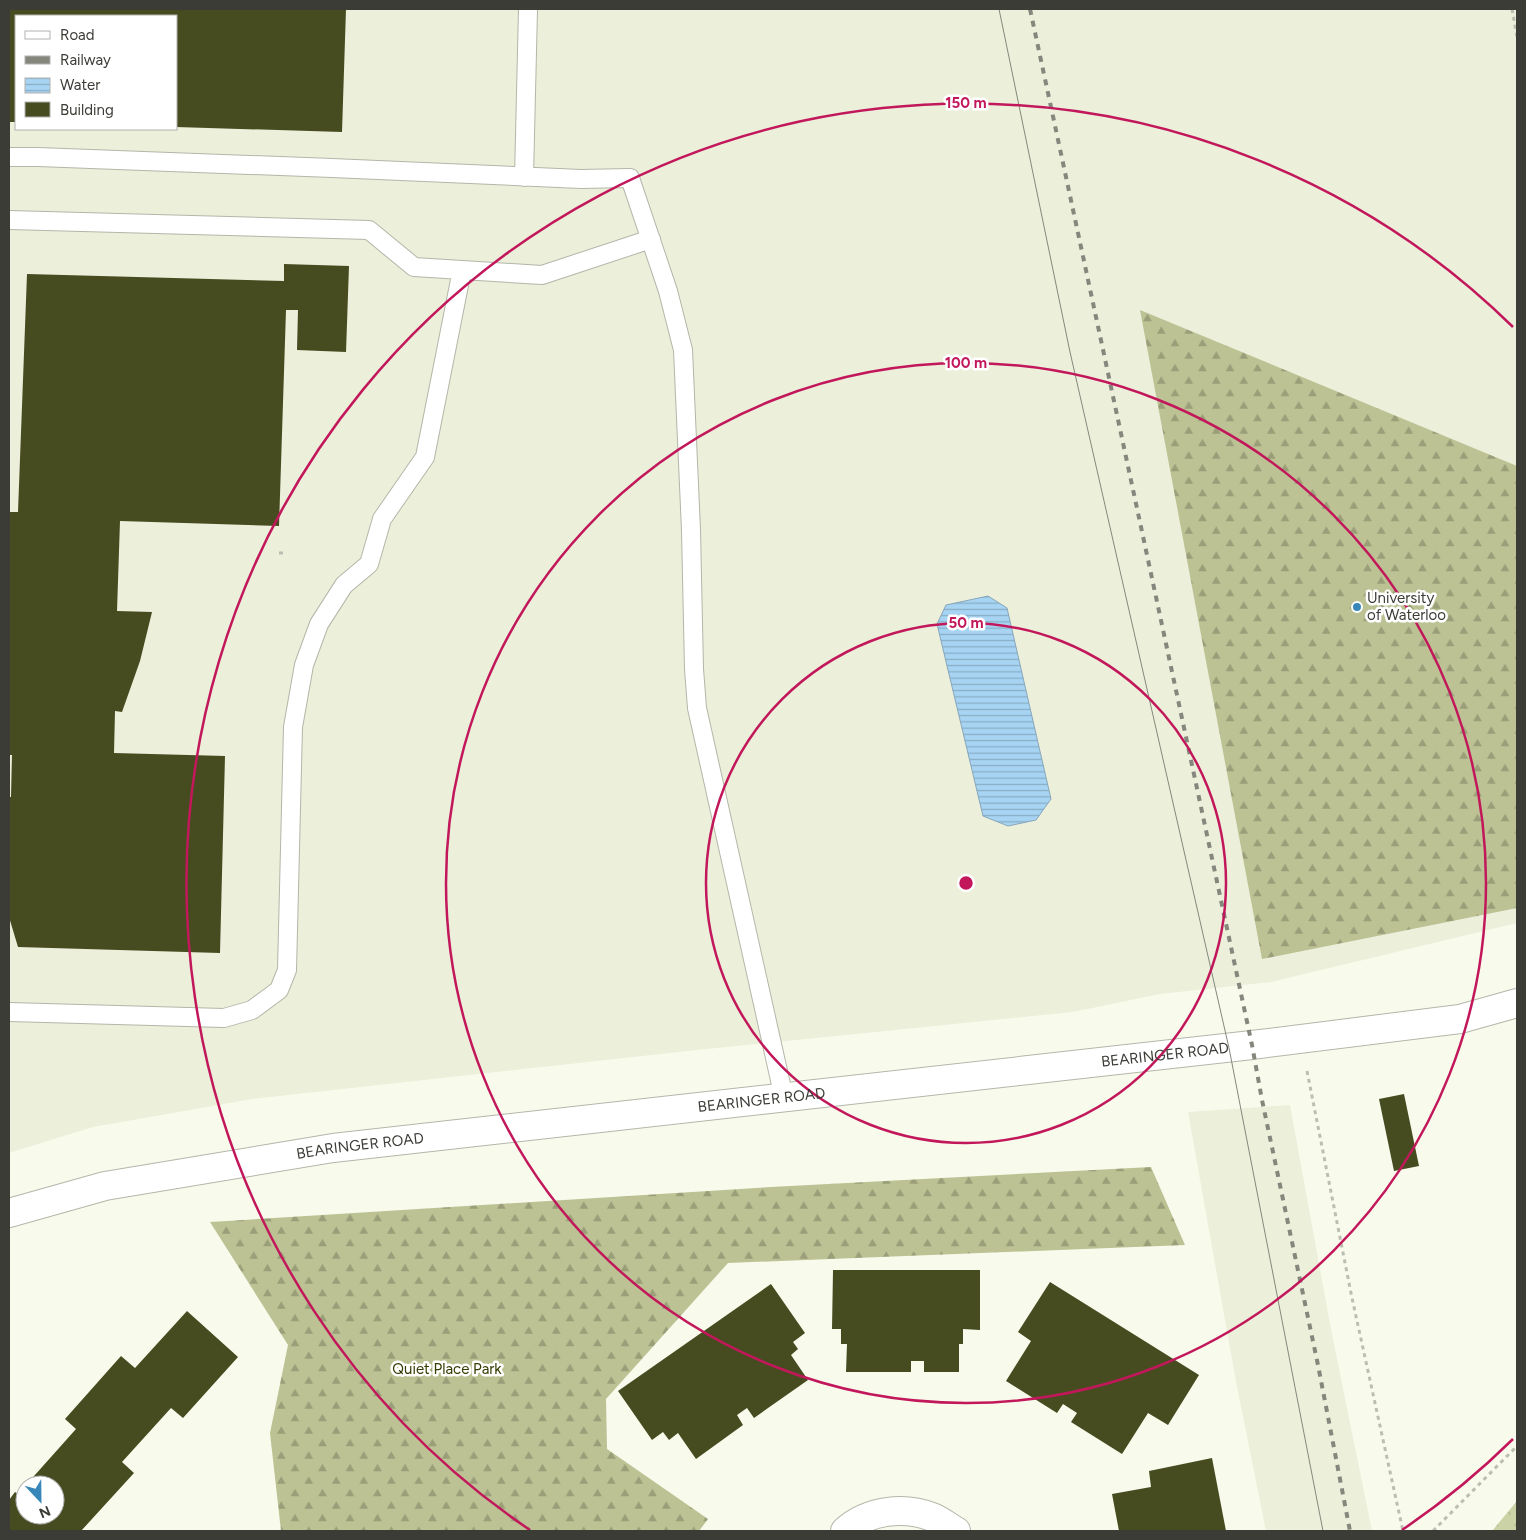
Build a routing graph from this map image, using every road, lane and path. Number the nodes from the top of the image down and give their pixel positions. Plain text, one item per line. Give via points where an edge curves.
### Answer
1 (528, 9) edge
2 (1512, 9) edge
3 (1517, 37) edge
4 (9, 157) edge
5 (524, 177) junction
6 (9, 220) edge
7 (651, 239) junction
8 (462, 270) junction
9 (279, 553) dead end
10 (284, 553) dead end
11 (1517, 1003) edge
12 (9, 1012) edge
13 (1301, 1038) junction
14 (784, 1098) junction
15 (9, 1213) edge
16 (1517, 1446) edge
17 (845, 1531) edge
18 (956, 1531) edge
19 (1403, 1531) edge
20 (1433, 1531) edge

1 - 5 lane
2 - 3 path
4 - 5 lane
5 - 7 lane via 630,178
6 - 8 lane via 369,230 414,267
7 - 8 lane via 542,275
7 - 14 lane via 683,350 697,708
8 - 12 lane via 425,457 382,519 369,564 344,585 319,624 304,665 293,727 287,970 279,990 252,1010 224,1018
9 - 10 path
11 - 13 street, BEARINGER ROAD via 1460,1019
13 - 14 street, BEARINGER ROAD
13 - 19 path via 1350,1289
14 - 15 street, BEARINGER ROAD via 332,1148 105,1186
16 - 20 path
17 - 18 street via 868,1517 907,1511 933,1517

